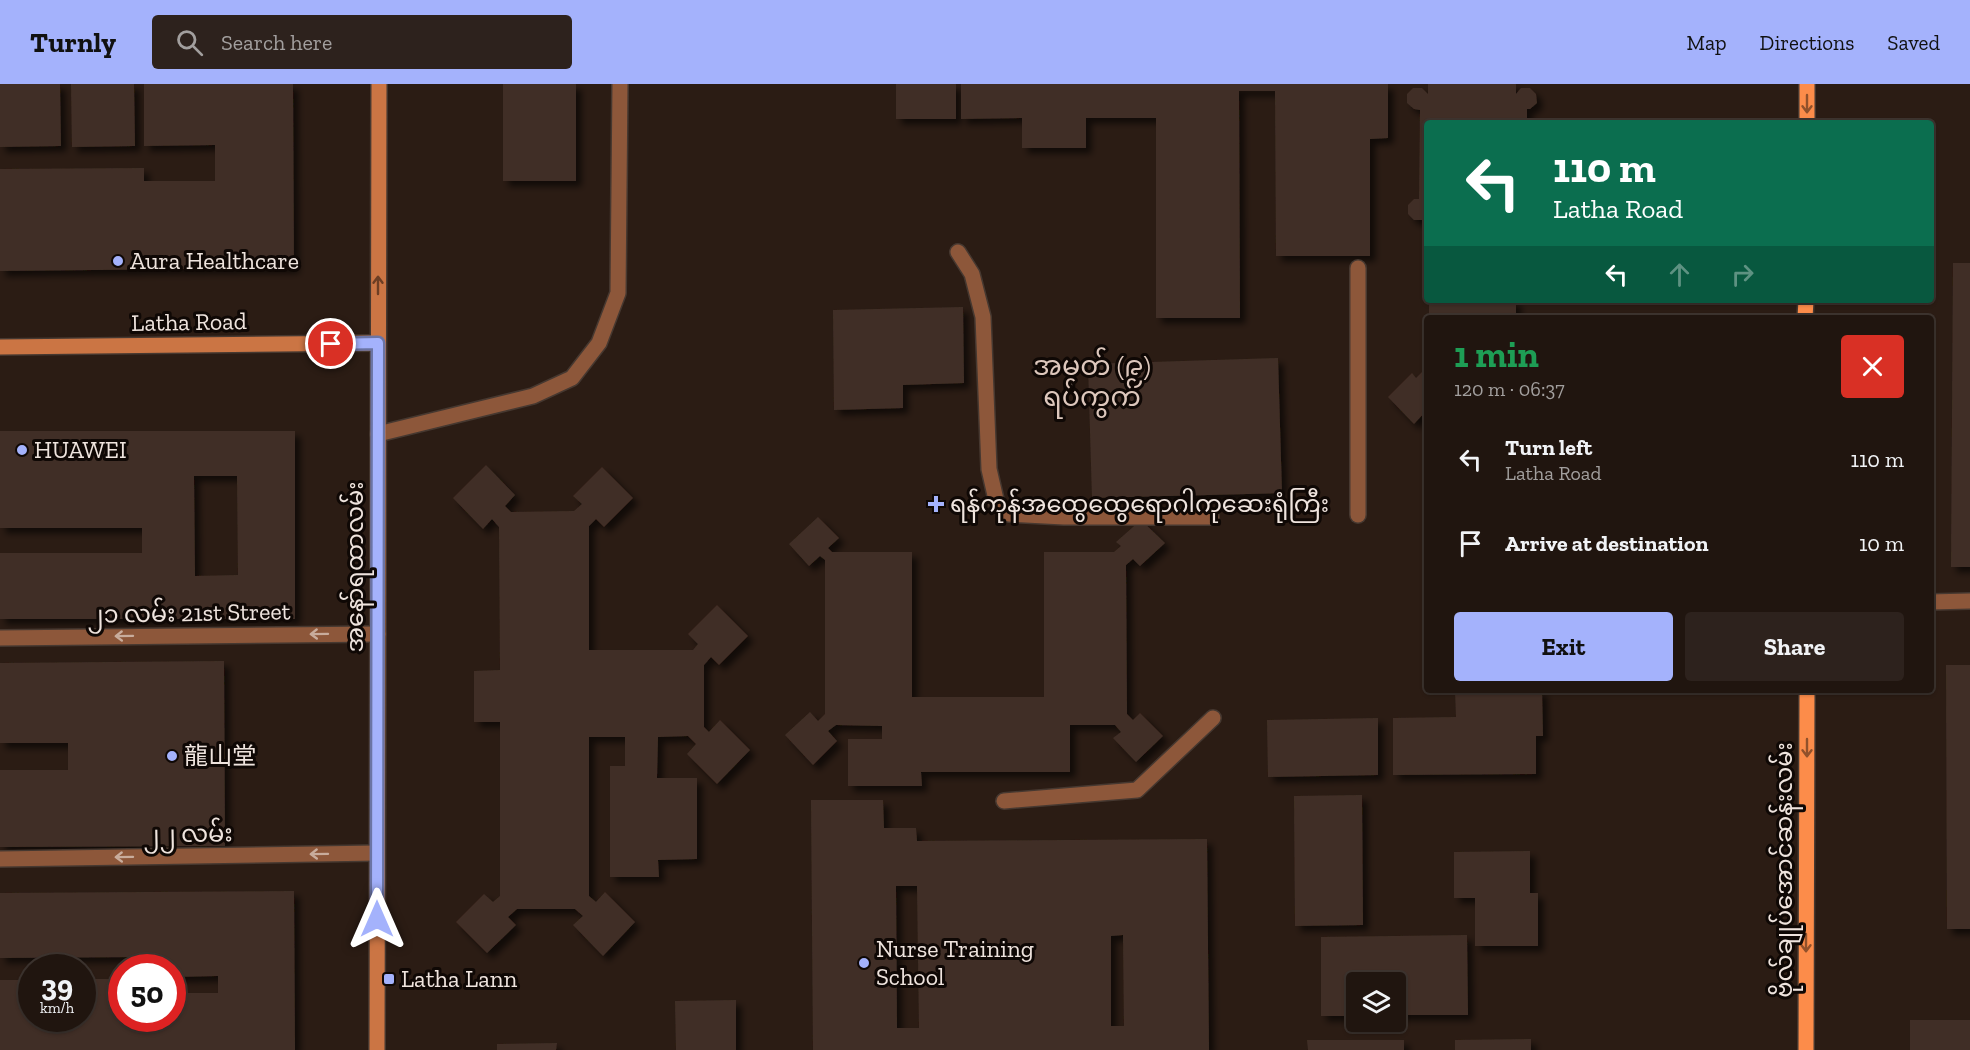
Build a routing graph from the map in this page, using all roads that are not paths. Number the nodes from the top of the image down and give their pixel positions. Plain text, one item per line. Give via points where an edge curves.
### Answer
1 (379, 84) edge
2 (620, 84) edge
3 (1807, 84) edge
4 (1807, 120) edge
5 (957, 252) dead end
6 (1358, 268) dead end
7 (378, 343) junction
8 (0, 346) edge
9 (378, 434) junction
10 (1358, 515) dead end
11 (1211, 517) dead end
12 (1970, 601) edge
13 (1934, 602) edge
14 (378, 634) junction
15 (0, 638) edge
16 (1807, 693) edge
17 (1213, 718) dead end
18 (1004, 801) dead end
19 (377, 853) junction
20 (0, 859) edge
21 (377, 1050) edge
22 (1806, 1050) edge

7 -> 1 main road, အနော်ရထာလမ်း
2 - 9 street via 618,293 599,343 572,378 533,396
3 -> 4 main road
5 - 11 street via 972,274 983,317 989,469 998,504 1009,514
6 - 10 street
7 - 8 main road, Latha Road
7 - 9 main road, အနော်ရထာလမ်း
9 - 14 main road, အနော်ရထာလမ်း
12 - 13 street
14 -> 15 street, ၂၁ လမ်း 21st Street
14 - 19 main road, အနော်ရထာလမ်း
16 -> 22 main road, ဗိုလ်ချုပ်အောင်ဆန်းလမ်း
17 - 18 street via 1137,790
19 -> 20 street, ၂၂ လမ်း
19 - 21 main road, အနော်ရထာလမ်း

